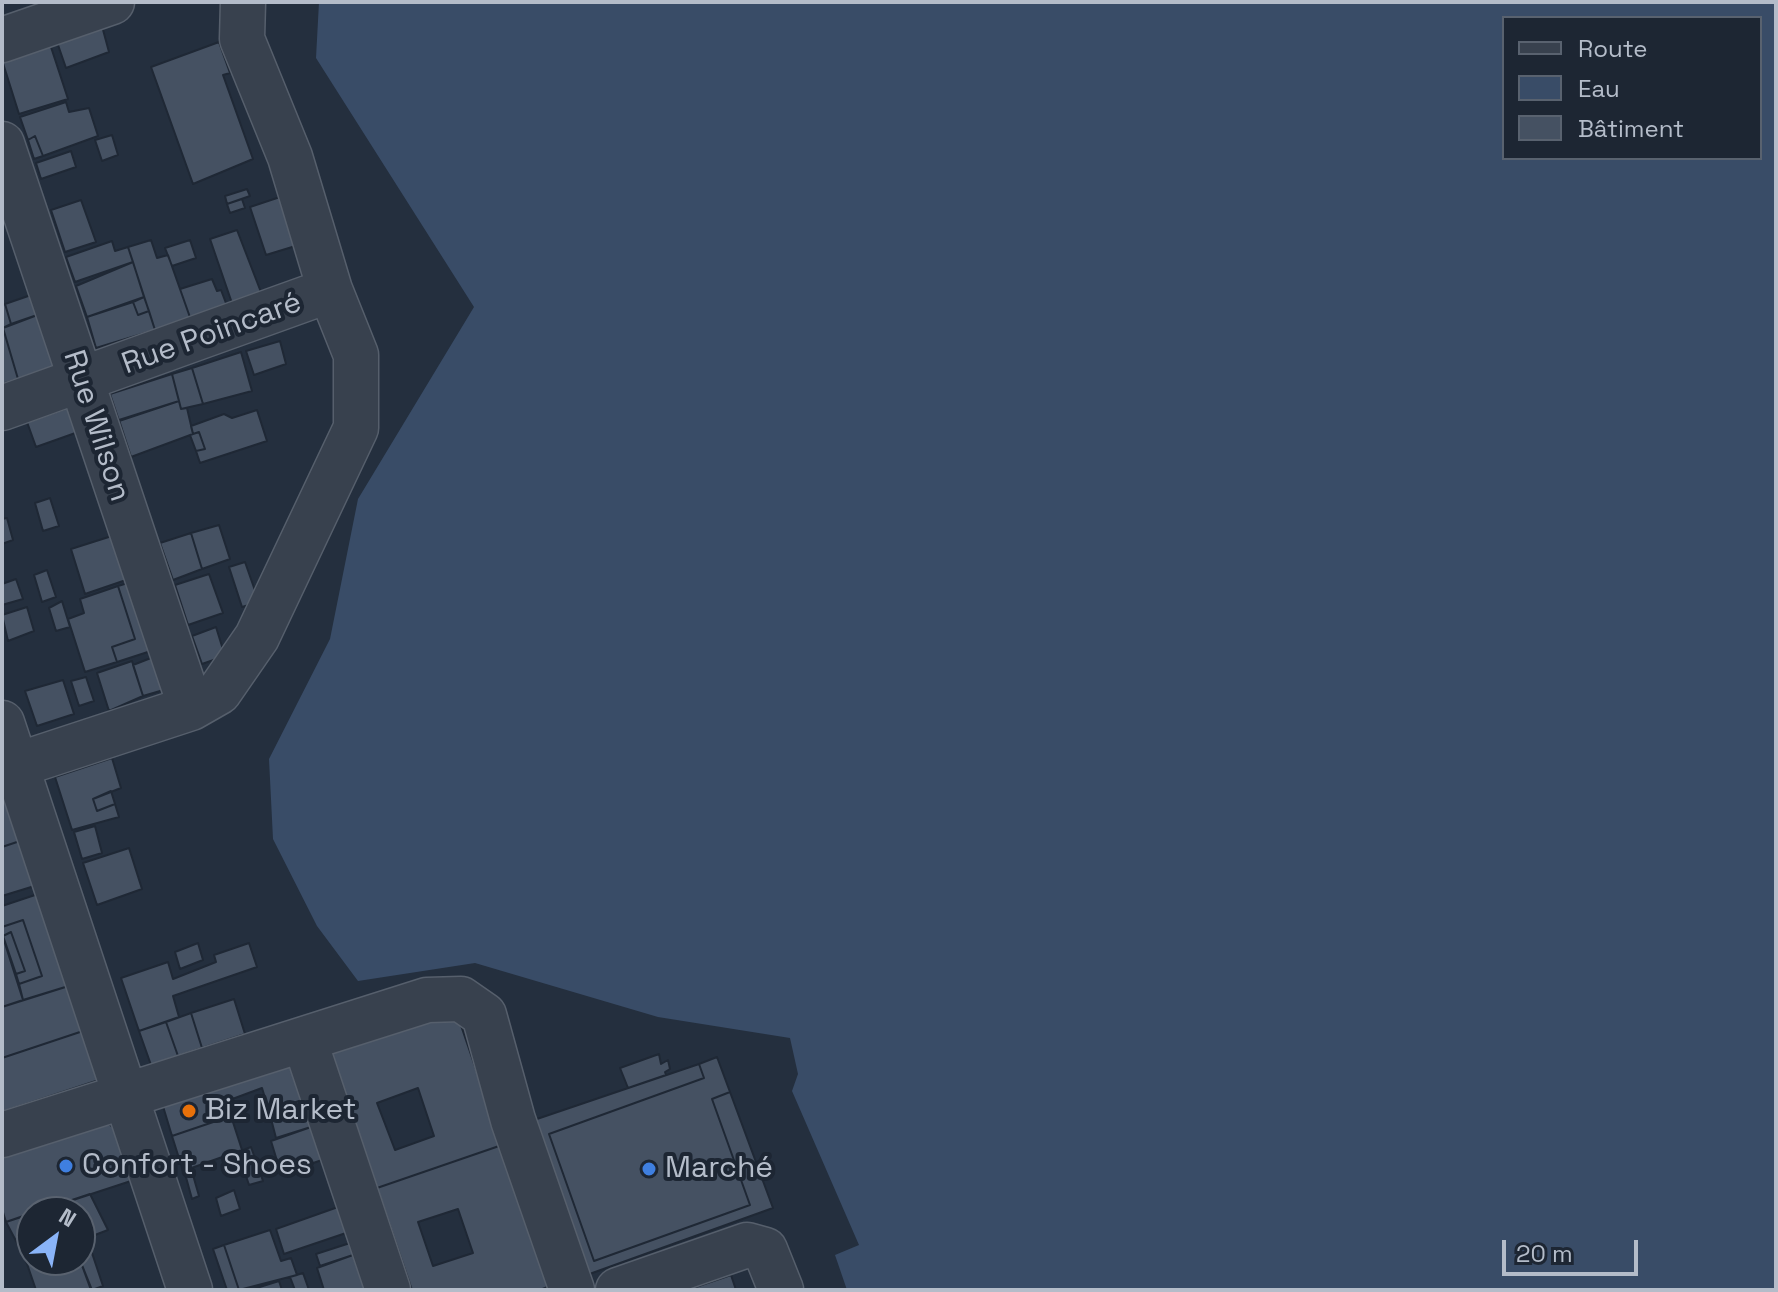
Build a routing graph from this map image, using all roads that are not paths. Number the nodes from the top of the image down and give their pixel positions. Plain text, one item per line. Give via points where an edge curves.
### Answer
1 (112, 2) edge
2 (243, 2) edge
3 (2, 40) edge
4 (2, 144) edge
5 (330, 290) junction
6 (82, 381) junction
7 (2, 408) edge
8 (191, 708) junction
9 (2, 723) edge
10 (9, 768) edge
11 (304, 1039) junction
12 (125, 1096) junction
13 (2, 1135) edge
14 (190, 1290) edge
15 (388, 1290) edge
16 (572, 1290) edge
17 (618, 1290) edge
18 (781, 1290) edge

1 - 3 street
2 - 5 street via 242,39 290,157
4 - 6 street, Rue Wilson
5 - 6 street, Rue Poincaré
5 - 8 street via 356,355 356,428 257,637 219,692
6 - 7 street, Rue Poincaré
6 - 8 street, Rue Wilson
8 - 10 street
9 - 10 street
10 - 12 street
11 - 12 street
11 - 15 street
11 - 16 street via 427,1000 461,999 484,1015 513,1120
12 - 13 street
12 - 14 street
17 - 18 street via 747,1245 765,1250

